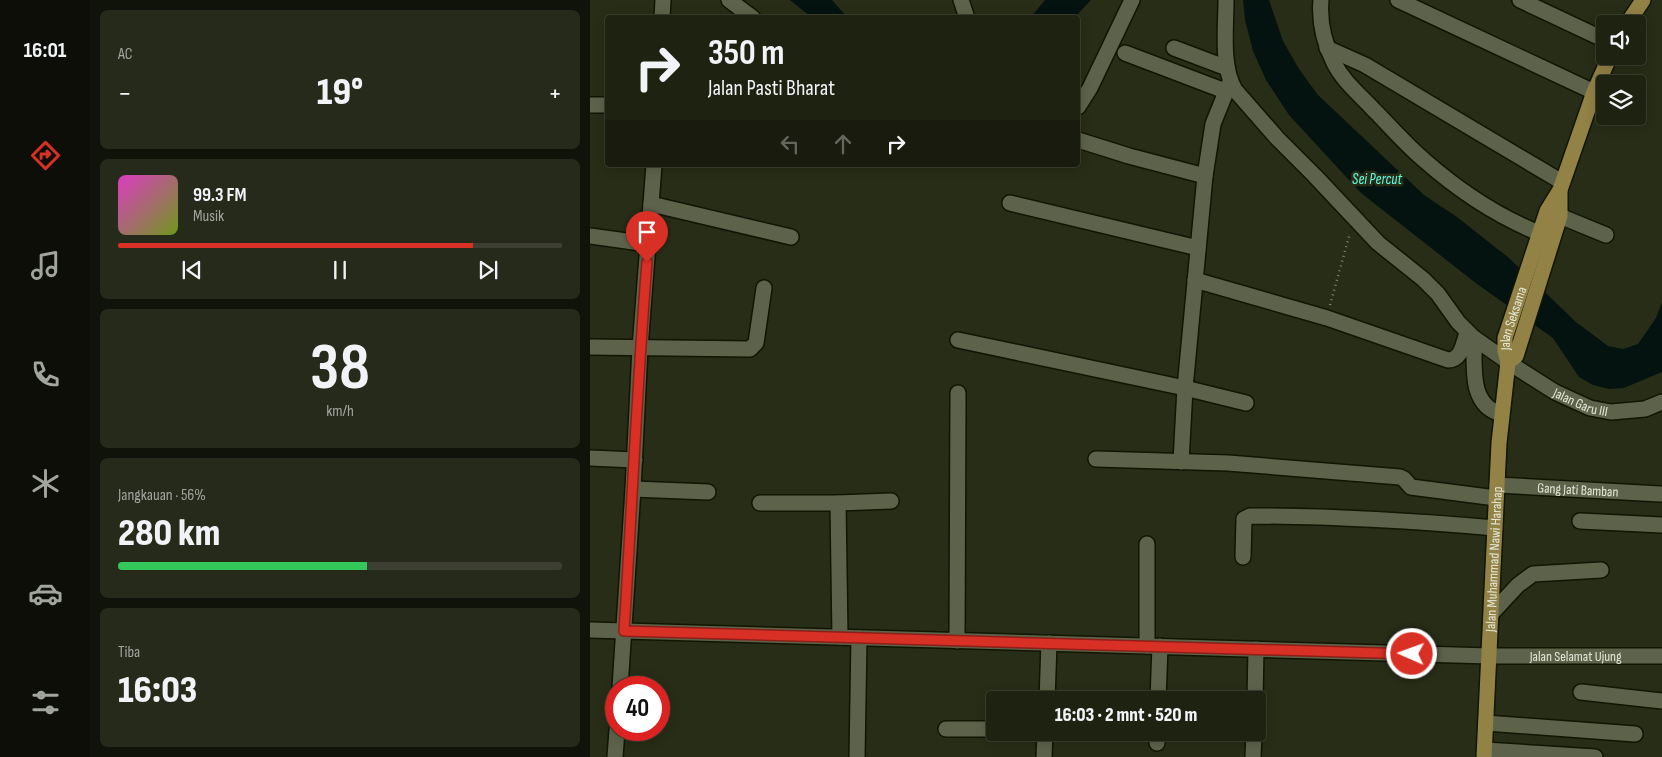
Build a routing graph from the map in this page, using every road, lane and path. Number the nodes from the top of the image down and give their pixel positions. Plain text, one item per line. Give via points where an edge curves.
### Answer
1 (663, 0) edge
2 (729, 0) edge
3 (961, 0) edge
4 (1132, 0) edge
5 (1226, 0) edge
6 (1321, 0) edge
7 (1398, 0) edge
8 (1520, 0) edge
9 (1639, 1) edge
10 (662, 15) edge
11 (749, 15) edge
12 (965, 15) edge
13 (1632, 15) edge
14 (1596, 36) edge
15 (1174, 48) dead end
16 (1327, 48) junction
17 (1125, 53) dead end
18 (1606, 65) edge
19 (1227, 80) junction
20 (1594, 92) junction
21 (590, 104) edge
22 (1080, 104) edge
23 (605, 105) edge
24 (1080, 141) edge
25 (654, 167) edge
26 (1205, 176) junction
27 (1561, 186) junction
28 (1010, 203) dead end
29 (651, 204) junction
30 (1554, 214) junction
31 (1354, 218) junction
32 (1540, 233) junction
33 (1606, 235) dead end
34 (590, 236) edge
35 (791, 237) dead end
36 (648, 244) junction
37 (1198, 248) junction
38 (1540, 256) junction
39 (1195, 280) junction
40 (764, 288) dead end
41 (1327, 318) junction
42 (1470, 335) junction
43 (958, 340) dead end
44 (590, 347) edge
45 (640, 348) junction
46 (1508, 362) junction
47 (1185, 388) junction
48 (958, 393) dead end
49 (1662, 402) edge
50 (1246, 403) dead end
51 (1501, 414) junction
52 (590, 458) edge
53 (1096, 459) dead end
54 (635, 460) junction
55 (1181, 462) junction
56 (633, 489) junction
57 (1497, 491) junction
58 (708, 492) dead end
59 (1660, 494) dead end
60 (891, 501) dead end
61 (760, 503) dead end
62 (838, 503) junction
63 (1580, 521) dead end
64 (1662, 525) edge
65 (1495, 528) junction
66 (1148, 544) dead end
67 (1243, 557) dead end
68 (1601, 570) dead end
69 (1492, 613) junction
70 (590, 630) edge
71 (624, 631) junction
72 (840, 637) junction
73 (859, 638) junction
74 (957, 641) junction
75 (1049, 643) junction
76 (1153, 646) junction
77 (1256, 649) junction
78 (1490, 656) junction
79 (1662, 656) edge
80 (621, 676) edge
81 (1047, 691) edge
82 (1157, 691) edge
83 (1255, 691) edge
84 (1581, 692) dead end
85 (1662, 701) edge
86 (1486, 723) junction
87 (946, 729) dead end
88 (986, 729) edge
89 (1635, 734) dead end
90 (616, 741) edge
91 (1045, 741) edge
92 (1254, 741) edge
93 (1485, 754) edge
94 (615, 757) edge
95 (857, 757) edge
96 (1044, 757) edge
97 (1253, 757) edge
98 (1595, 757) edge

1 - 10 street
2 - 11 street
3 - 12 street
4 - 22 street
5 - 19 street
6 - 16 street
7 - 20 street
8 - 14 street
9 - 13 main road
15 - 19 street
16 - 27 street via 1366,65
16 - 32 street via 1353,89 1424,160 1479,201
17 - 19 street
18 - 20 main road, Jalan Seksama
19 - 26 street via 1211,134
19 - 31 street, Jalan Garu III via 1264,124
20 - 27 main road, Jalan Seksama
21 - 23 street
24 - 26 street
25 - 29 street
26 - 37 street
27 - 30 main road, Jalan Seksama
28 - 37 street
29 - 35 street
29 - 36 street
30 - 32 main road, Jalan Seksama
30 - 33 street
30 - 38 main road, Jalan Seksama
31 - 41 path
31 - 42 street, Jalan Garu III via 1438,294
32 - 38 main road, Jalan Seksama
34 - 36 street
36 - 45 street
37 - 39 street
38 - 46 main road, Jalan Seksama via 1516,356
38 - 46 main road, Jalan Seksama via 1505,338
39 - 41 street
39 - 47 street
40 - 45 street via 756,343 750,349
41 - 42 street via 1448,360 1457,357
42 - 46 street, Jalan Garu III
42 - 51 street via 1475,386 1486,407
43 - 47 street
44 - 45 street
45 - 54 street
46 - 49 street, Jalan Garu III via 1555,392 1590,408 1611,412 1645,409
46 - 51 main road, Jalan Muhammad Nawi Harahap
47 - 50 street
47 - 55 street
48 - 74 street
51 - 57 main road, Jalan Muhammad Nawi Harahap
52 - 54 street
53 - 55 street, Gang Jati Bamban
54 - 56 street
55 - 57 street, Gang Jati Bamban via 1400,477 1411,487
56 - 58 street
56 - 71 street
57 - 59 street, Gang Jati Bamban
57 - 65 main road, Jalan Muhammad Nawi Harahap
60 - 62 street
61 - 62 street
62 - 72 street
63 - 64 street
65 - 67 street via 1309,516 1250,516 1244,519
65 - 69 main road, Jalan Muhammad Nawi Harahap
66 - 76 street
68 - 69 street via 1532,574
69 - 78 main road, Jalan Muhammad Nawi Harahap
70 - 71 street, Jalan Selamat Ujung
71 - 72 street, Jalan Selamat Ujung
71 - 80 street
72 - 73 street, Jalan Selamat Ujung
73 - 74 street, Jalan Selamat Ujung
73 - 95 street
74 - 75 street, Jalan Selamat Ujung
75 - 76 street, Jalan Selamat Ujung
75 - 81 street
76 - 77 street, Jalan Selamat Ujung
76 - 82 street
77 - 78 street, Jalan Selamat Ujung
77 - 83 street
78 - 79 street, Jalan Selamat Ujung
78 - 86 main road, Jalan Muhammad Nawi Harahap
84 - 85 street
86 - 89 street
86 - 93 main road, Jalan Muhammad Nawi Harahap
87 - 88 street
90 - 94 street
91 - 96 street
92 - 97 street
93 - 98 street

